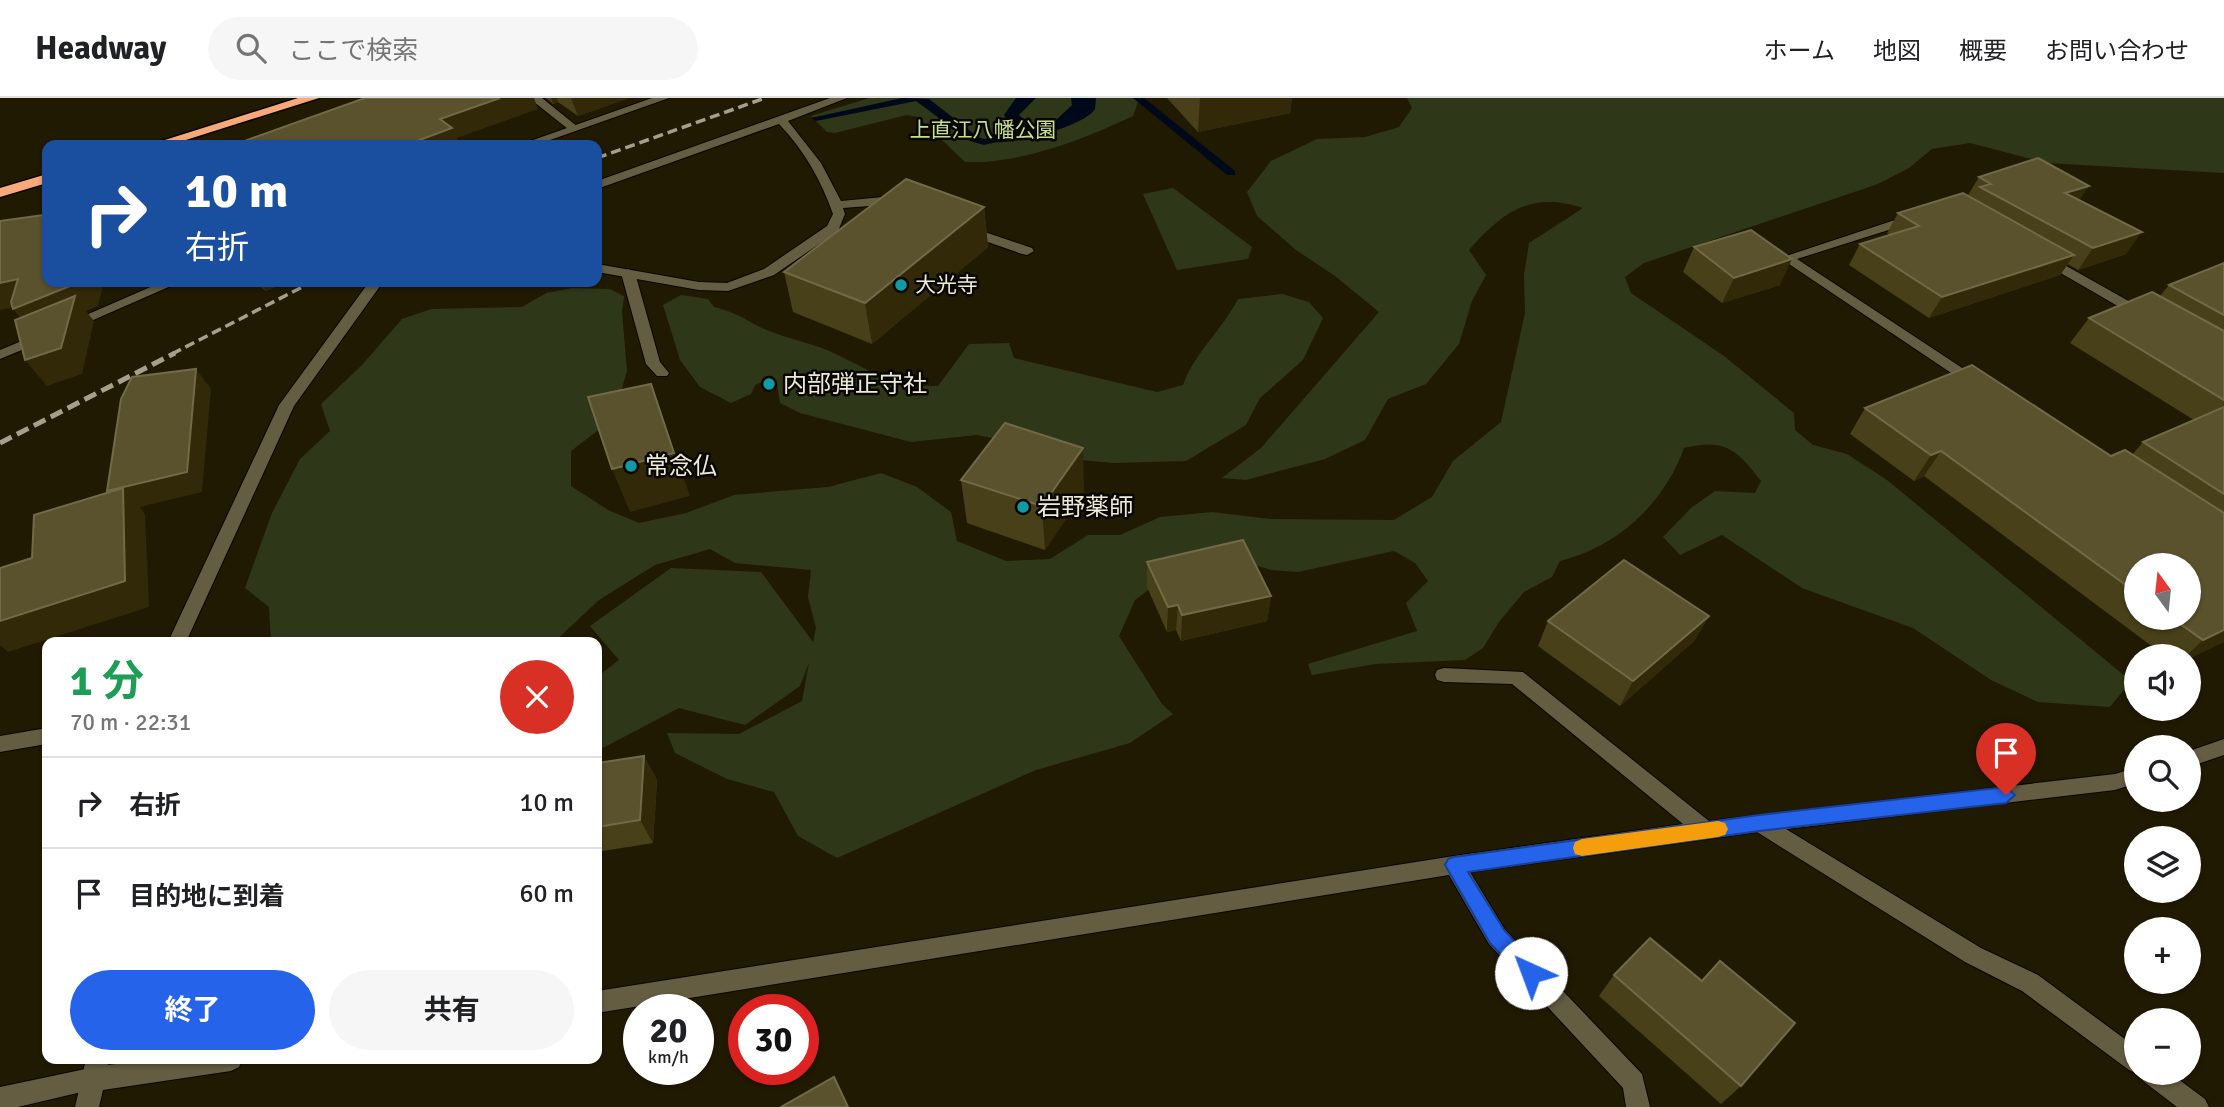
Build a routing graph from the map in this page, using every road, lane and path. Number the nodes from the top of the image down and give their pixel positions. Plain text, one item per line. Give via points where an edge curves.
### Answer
1 (312, 98) edge
2 (535, 98) edge
3 (663, 98) edge
4 (841, 98) edge
5 (780, 119) junction
6 (572, 127) junction
7 (173, 140) edge
8 (538, 140) edge
9 (42, 180) edge
10 (602, 183) edge
11 (0, 193) edge
12 (836, 205) junction
13 (909, 210) edge
14 (1927, 214) edge
15 (949, 224) edge
16 (1027, 251) dead end
17 (2035, 253) edge
18 (602, 269) edge
19 (628, 274) junction
20 (161, 287) edge
21 (372, 287) edge
22 (2153, 320) edge
23 (0, 355) edge
24 (662, 373) dead end
25 (1994, 394) edge
26 (179, 637) edge
27 (1444, 675) dead end
28 (42, 737) edge
29 (0, 744) edge
30 (2224, 747) edge
31 (2201, 755) edge
32 (2124, 779) edge
33 (1759, 823) junction
34 (1706, 831) junction
35 (1454, 865) junction
36 (602, 1001) edge
37 (2124, 1052) edge
38 (164, 1064) edge
39 (97, 1069) edge
40 (2167, 1085) edge
41 (0, 1100) edge
42 (87, 1107) edge
43 (1638, 1107) edge
44 (2197, 1107) edge

1 - 7 highway
2 - 6 street
3 - 6 street
4 - 5 street
5 - 10 street
5 - 12 street via 793,130 828,182
6 - 8 street
9 - 11 highway
12 - 13 street via 883,201
12 - 19 street via 839,214 833,228 769,272 728,287
14 - 25 street via 1787,258
15 - 16 street
17 - 22 street
18 - 19 street
19 - 24 street via 653,364
20 - 23 street
21 - 26 street via 287,405
27 - 34 street via 1516,677
28 - 29 street
30 - 31 street
32 - 33 street
33 - 34 street
33 - 37 street via 1973,955 2030,983
34 - 35 street
35 - 36 street
35 - 43 street via 1497,937 1634,1082
38 - 39 street
39 - 41 street
39 - 42 street
40 - 44 street

